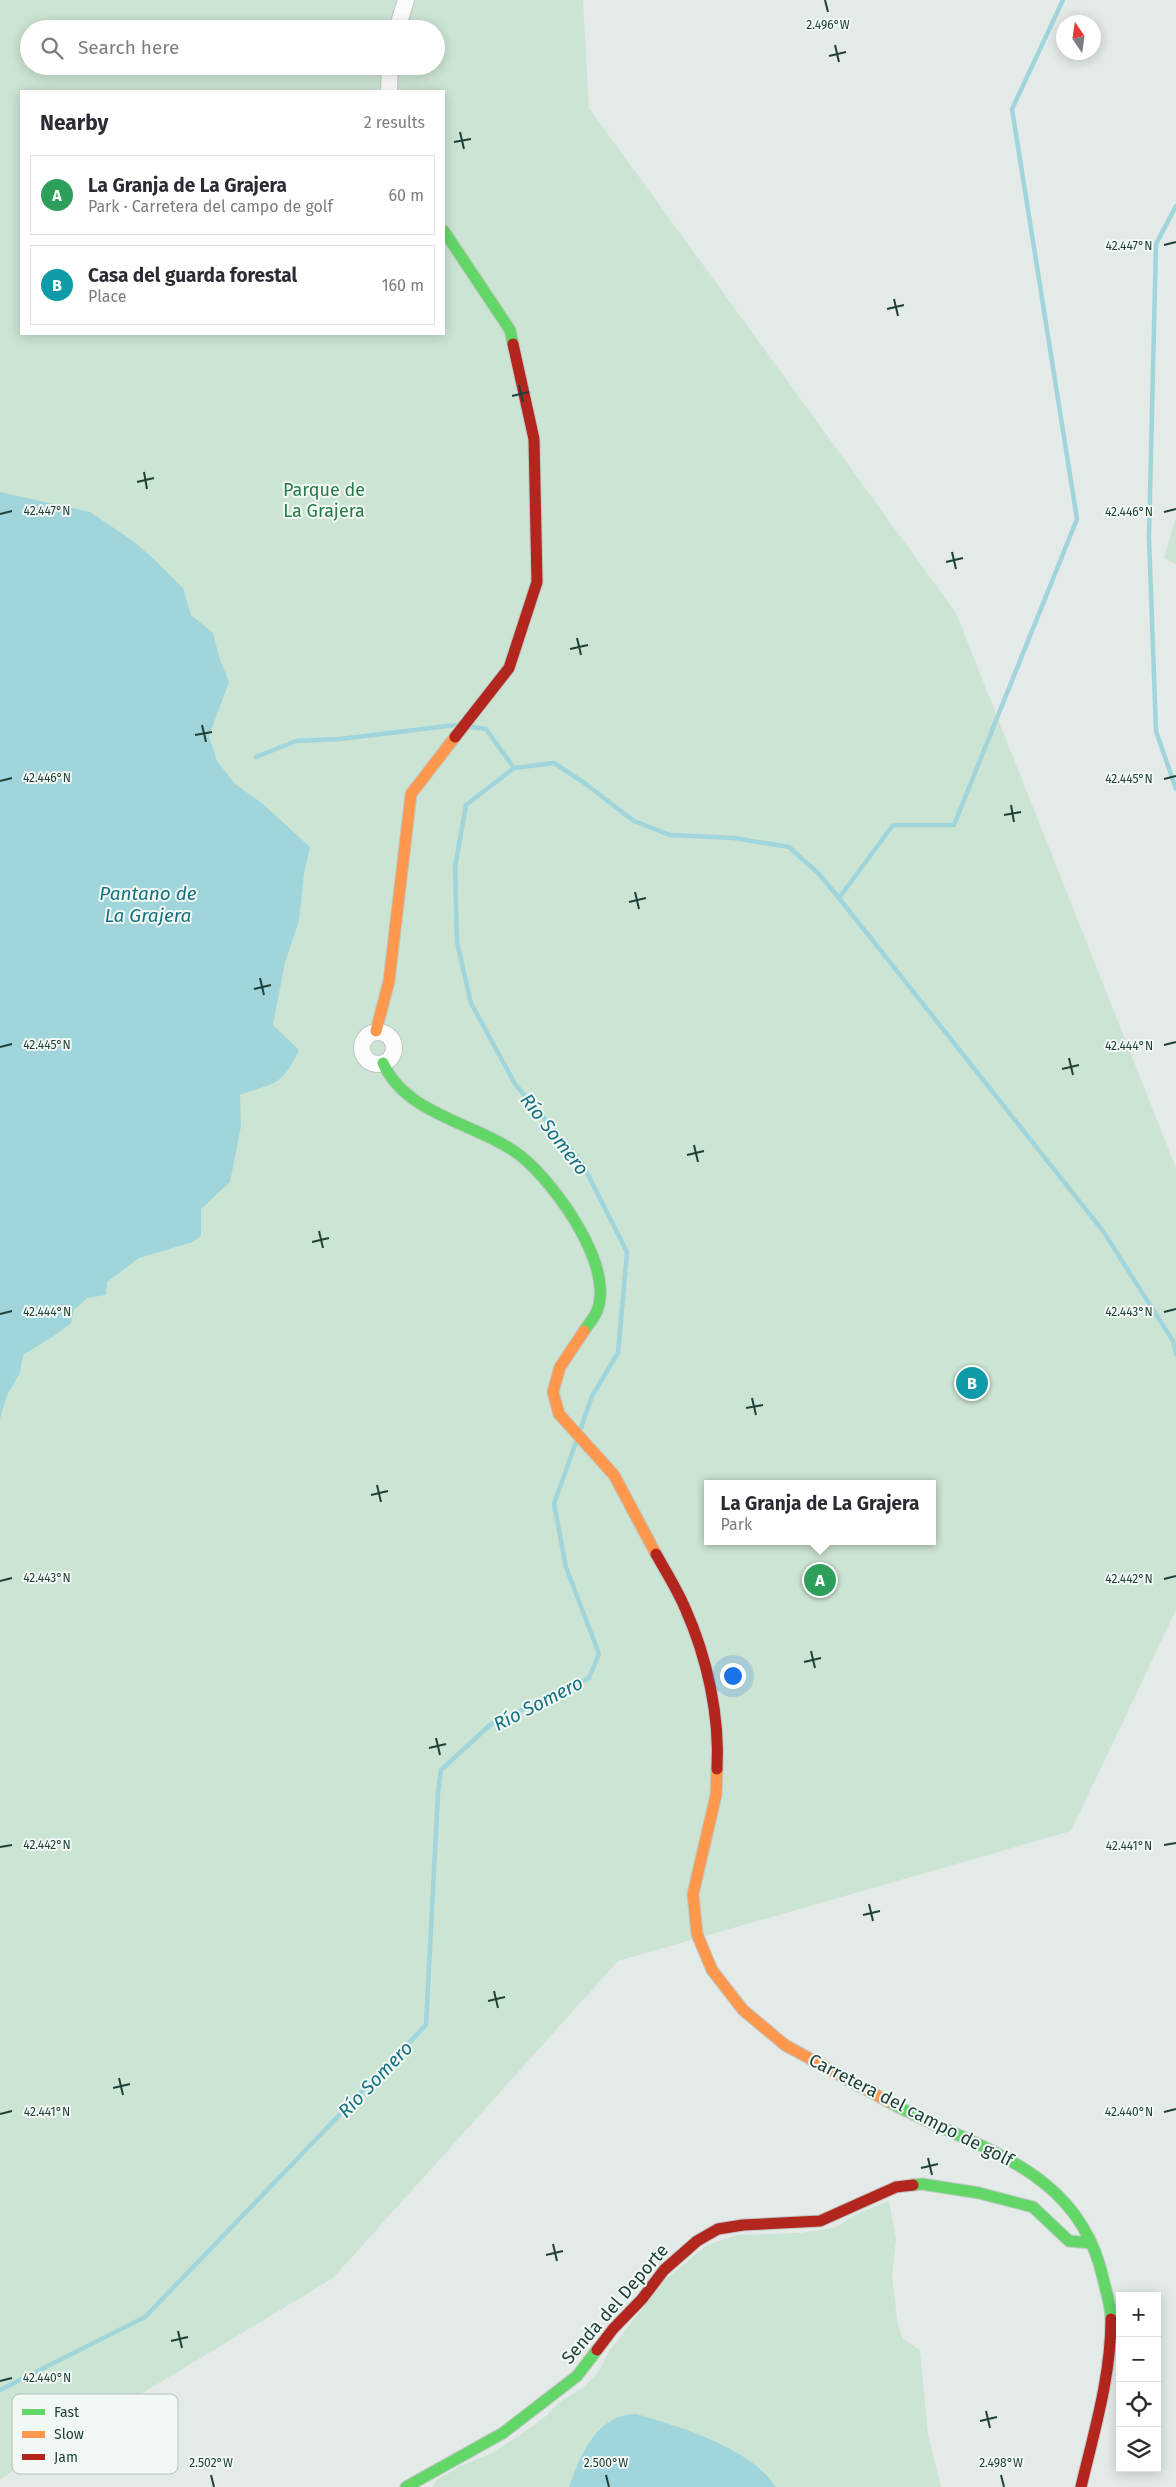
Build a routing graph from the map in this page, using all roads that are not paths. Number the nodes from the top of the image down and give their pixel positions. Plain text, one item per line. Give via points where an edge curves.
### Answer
1 (406, 0) edge
2 (400, 20) edge
3 (390, 75) edge
4 (389, 90) edge
5 (445, 232) edge
6 (376, 1031) junction
7 (383, 1063) junction
8 (1090, 2243) junction
9 (406, 2487) edge
10 (1081, 2487) edge

1 - 2 street
3 - 4 street
5 - 6 street via 510,330 534,439 537,582 509,668 411,794 389,981
6 - 7 street via 389,1036 394,1046 391,1057
6 - 7 street via 363,1039 362,1053 369,1062
7 - 8 street, Carretera del campo de golf via 390,1079 431,1111 522,1157 558,1195 589,1244 600,1287 596,1311 560,1366 553,1392 560,1414 614,1475 685,1608 704,1661 719,1740 716,1795 693,1894 697,1934 712,1970 743,2010 785,2045 897,2106 1006,2156 1054,2190 1078,2218
8 - 9 street, Senda del Deporte via 1069,2241 1033,2207 979,2193 922,2184 896,2187 820,2221 718,2229 697,2241 664,2270 576,2376 503,2433
8 - 10 street, Carretera del campo de golf via 1100,2264 1112,2314 1111,2345 1106,2381

